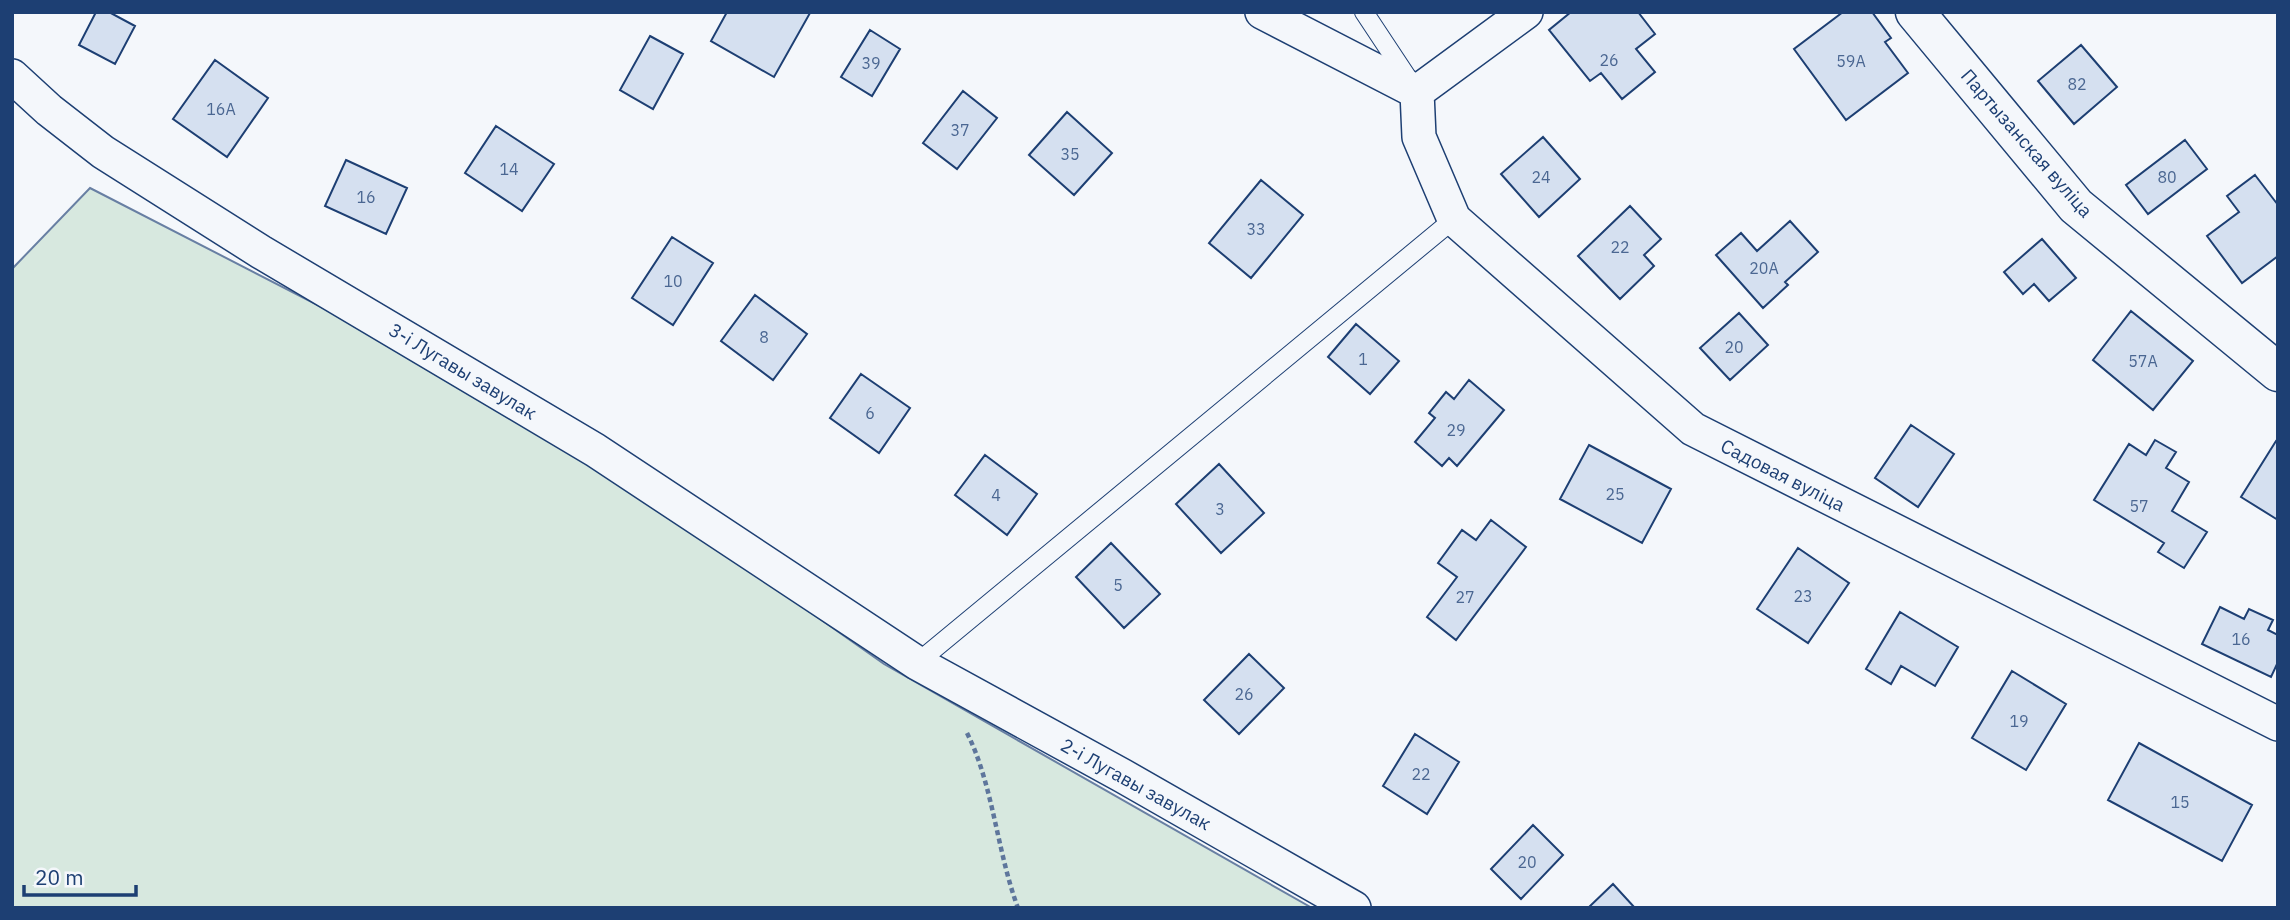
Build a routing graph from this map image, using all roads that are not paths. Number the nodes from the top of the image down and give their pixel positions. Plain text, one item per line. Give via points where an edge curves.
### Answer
1 (1262, 12) edge
2 (1364, 12) edge
3 (1526, 12) edge
4 (1915, 12) edge
5 (12, 75) edge
6 (1417, 92) junction
7 (1454, 219) junction
8 (2278, 372) edge
9 (917, 663) junction
10 (2278, 724) edge
11 (1354, 908) edge

1 - 6 street
2 - 6 lane
3 - 6 street
4 - 8 main road, Партызанская вуліца via 2076,206
5 - 9 street, 3-і Лугавы завулак via 103,152 261,252 595,450
6 - 7 street, Садовая вуліца via 1419,137
7 - 9 lane
7 - 10 street, Садовая вуліца via 1693,429
9 - 11 street, 2-і Лугавы завулак

